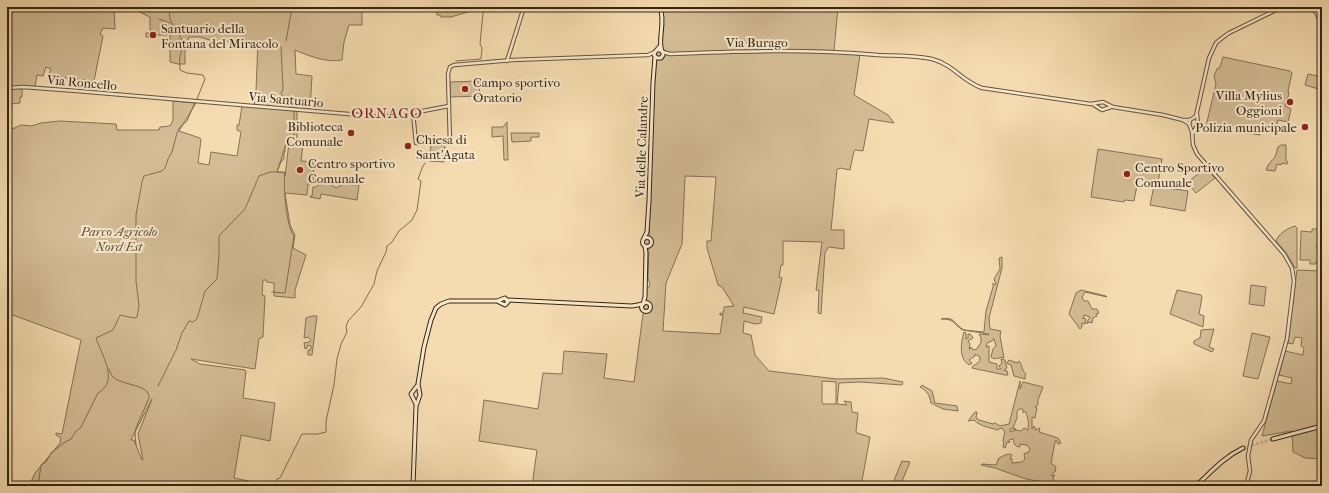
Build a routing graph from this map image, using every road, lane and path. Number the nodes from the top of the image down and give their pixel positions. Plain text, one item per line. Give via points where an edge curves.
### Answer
1 (524, 7) edge
2 (660, 7) edge
3 (1281, 7) edge
4 (1312, 7) edge
5 (1322, 26) edge
6 (660, 44) junction
7 (656, 51) junction
8 (662, 52) junction
9 (670, 54) junction
10 (648, 55) junction
11 (655, 57) junction
12 (661, 58) junction
13 (507, 61) junction
14 (655, 64) junction
15 (7, 88) edge
16 (156, 98) joint
17 (1100, 103) junction
18 (1091, 104) junction
19 (1106, 104) junction
20 (449, 106) junction
21 (1113, 107) junction
22 (1099, 108) junction
23 (1105, 108) junction
24 (413, 112) junction
25 (1197, 112) junction
26 (1192, 119) junction
27 (1183, 120) junction
28 (1198, 121) junction
29 (1190, 125) junction
30 (1196, 127) junction
31 (1192, 134) junction
32 (647, 232) junction
33 (644, 238) junction
34 (649, 238) junction
35 (649, 245) junction
36 (645, 246) junction
37 (646, 253) junction
38 (645, 297) junction
39 (643, 304) junction
40 (648, 304) junction
41 (632, 306) junction
42 (642, 310) junction
43 (418, 384) junction
44 (414, 390) junction
45 (419, 392) junction
46 (413, 398) junction
47 (419, 398) junction
48 (416, 406) junction
49 (1322, 426) edge
50 (1273, 439) tunnel mouth
51 (1243, 448) tunnel mouth
52 (413, 486) edge
53 (1196, 486) edge
54 (1246, 486) edge

1 - 13 street
2 - 6 main road via 663,20
3 - 25 street via 1229,33 1216,43 1209,58
4 - 5 street
6 - 7 main road
6 - 8 main road
7 - 8 main road, Via Burago
7 - 10 street
7 - 11 main road
8 - 9 street, Via Burago
8 - 12 main road
9 - 12 street, Via Burago
9 - 18 street, Via Burago via 843,52 928,59 947,65 969,82 982,88
10 - 11 street
10 - 13 street
11 - 12 main road
11 - 14 main road, Via delle Calandre
12 - 14 main road
13 - 20 street via 452,66 448,74
14 - 32 main road, Via delle Calandre via 652,82
15 - 16 street, Via Roncello via 26,87
16 - 24 street, Via Santuario via 369,117
17 - 18 street
17 - 19 street
17 - 22 street
18 - 22 street
19 - 21 street
19 - 23 street
20 - 24 street, Via Santuario
20 - 24 street via 450,143 416,143
21 - 23 street
21 - 27 street
22 - 23 street
25 - 26 street
25 - 28 street
26 - 27 street
26 - 28 street
26 - 29 street
27 - 29 street
28 - 30 street
29 - 30 street
29 - 31 street
30 - 31 street
31 - 54 street via 1197,154 1284,254 1293,273 1294,287 1285,347 1264,421 1252,438 1248,452 1250,470
32 - 33 main road, Via delle Calandre
32 - 34 main road, Via delle Calandre
33 - 34 main road
33 - 36 main road, Via delle Calandre
34 - 35 main road, Via delle Calandre
35 - 36 main road
35 - 37 main road, Via delle Calandre
36 - 37 main road, Via delle Calandre
37 - 38 main road, Via delle Calandre
38 - 39 main road, Via delle Calandre
38 - 40 main road, Via delle Calandre
39 - 40 main road
39 - 41 main road
39 - 42 main road
40 - 42 main road via 649,310
41 - 42 main road
41 - 43 main road via 508,301 505,298 502,301 448,301 439,305 433,314
43 - 44 main road
43 - 45 main road
44 - 45 main road
44 - 46 main road via 411,394
45 - 47 main road
46 - 47 main road
46 - 48 main road
47 - 48 main road
48 - 52 main road
49 - 50 main road
51 - 53 main road via 1223,461

